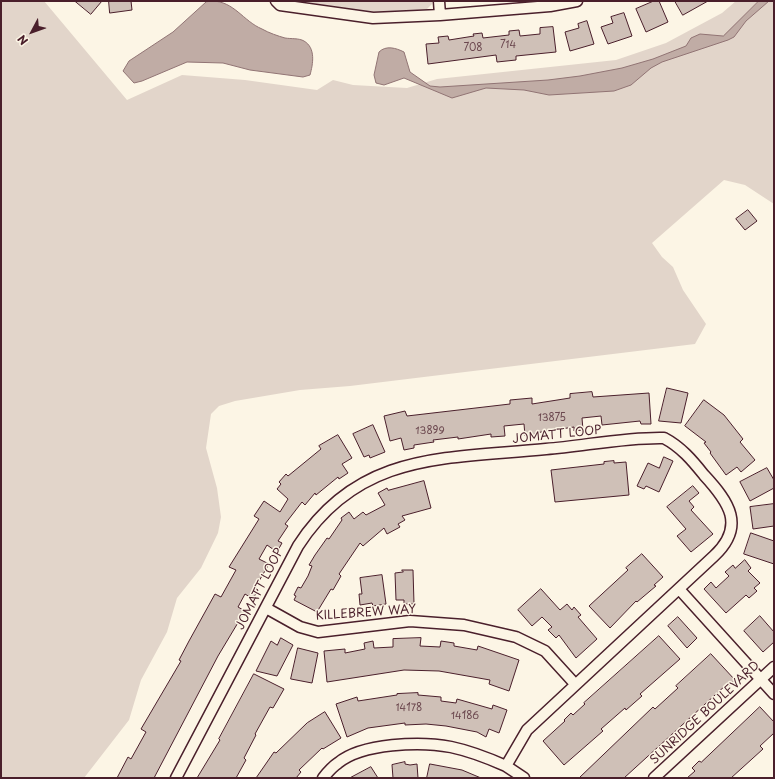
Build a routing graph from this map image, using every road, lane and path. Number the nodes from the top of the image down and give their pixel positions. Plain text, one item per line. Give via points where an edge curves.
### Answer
1 (276, 1) edge
2 (439, 1) edge
3 (578, 1) edge
4 (440, 15) junction
5 (678, 589) junction
6 (266, 608) junction
7 (774, 667) edge
8 (761, 679) junction
9 (575, 684) junction
10 (774, 694) edge
11 (506, 766) junction
12 (176, 778) edge
13 (323, 778) edge
14 (524, 778) edge
15 (654, 778) edge

1 - 4 street via 317,11 373,18
2 - 4 street
3 - 4 street via 550,6
5 - 6 street, JOMATT LOOP via 724,547 731,532 731,513 722,495 683,450 664,438 652,438 433,460 405,465 378,475 344,494 312,524
5 - 8 street
5 - 9 street, JOMATT LOOP
6 - 9 street, KILLEBREW WAY via 300,627 318,632 410,621 464,625 516,637 545,652
6 - 12 street, JOMATT LOOP
7 - 8 street, SUNRIDGE BOULEVARD
8 - 10 street
8 - 15 street, SUNRIDGE BOULEVARD
9 - 11 street, JOMATT LOOP via 526,730
11 - 13 street via 471,752 450,747 426,744 379,747 360,751 338,762
11 - 14 street

